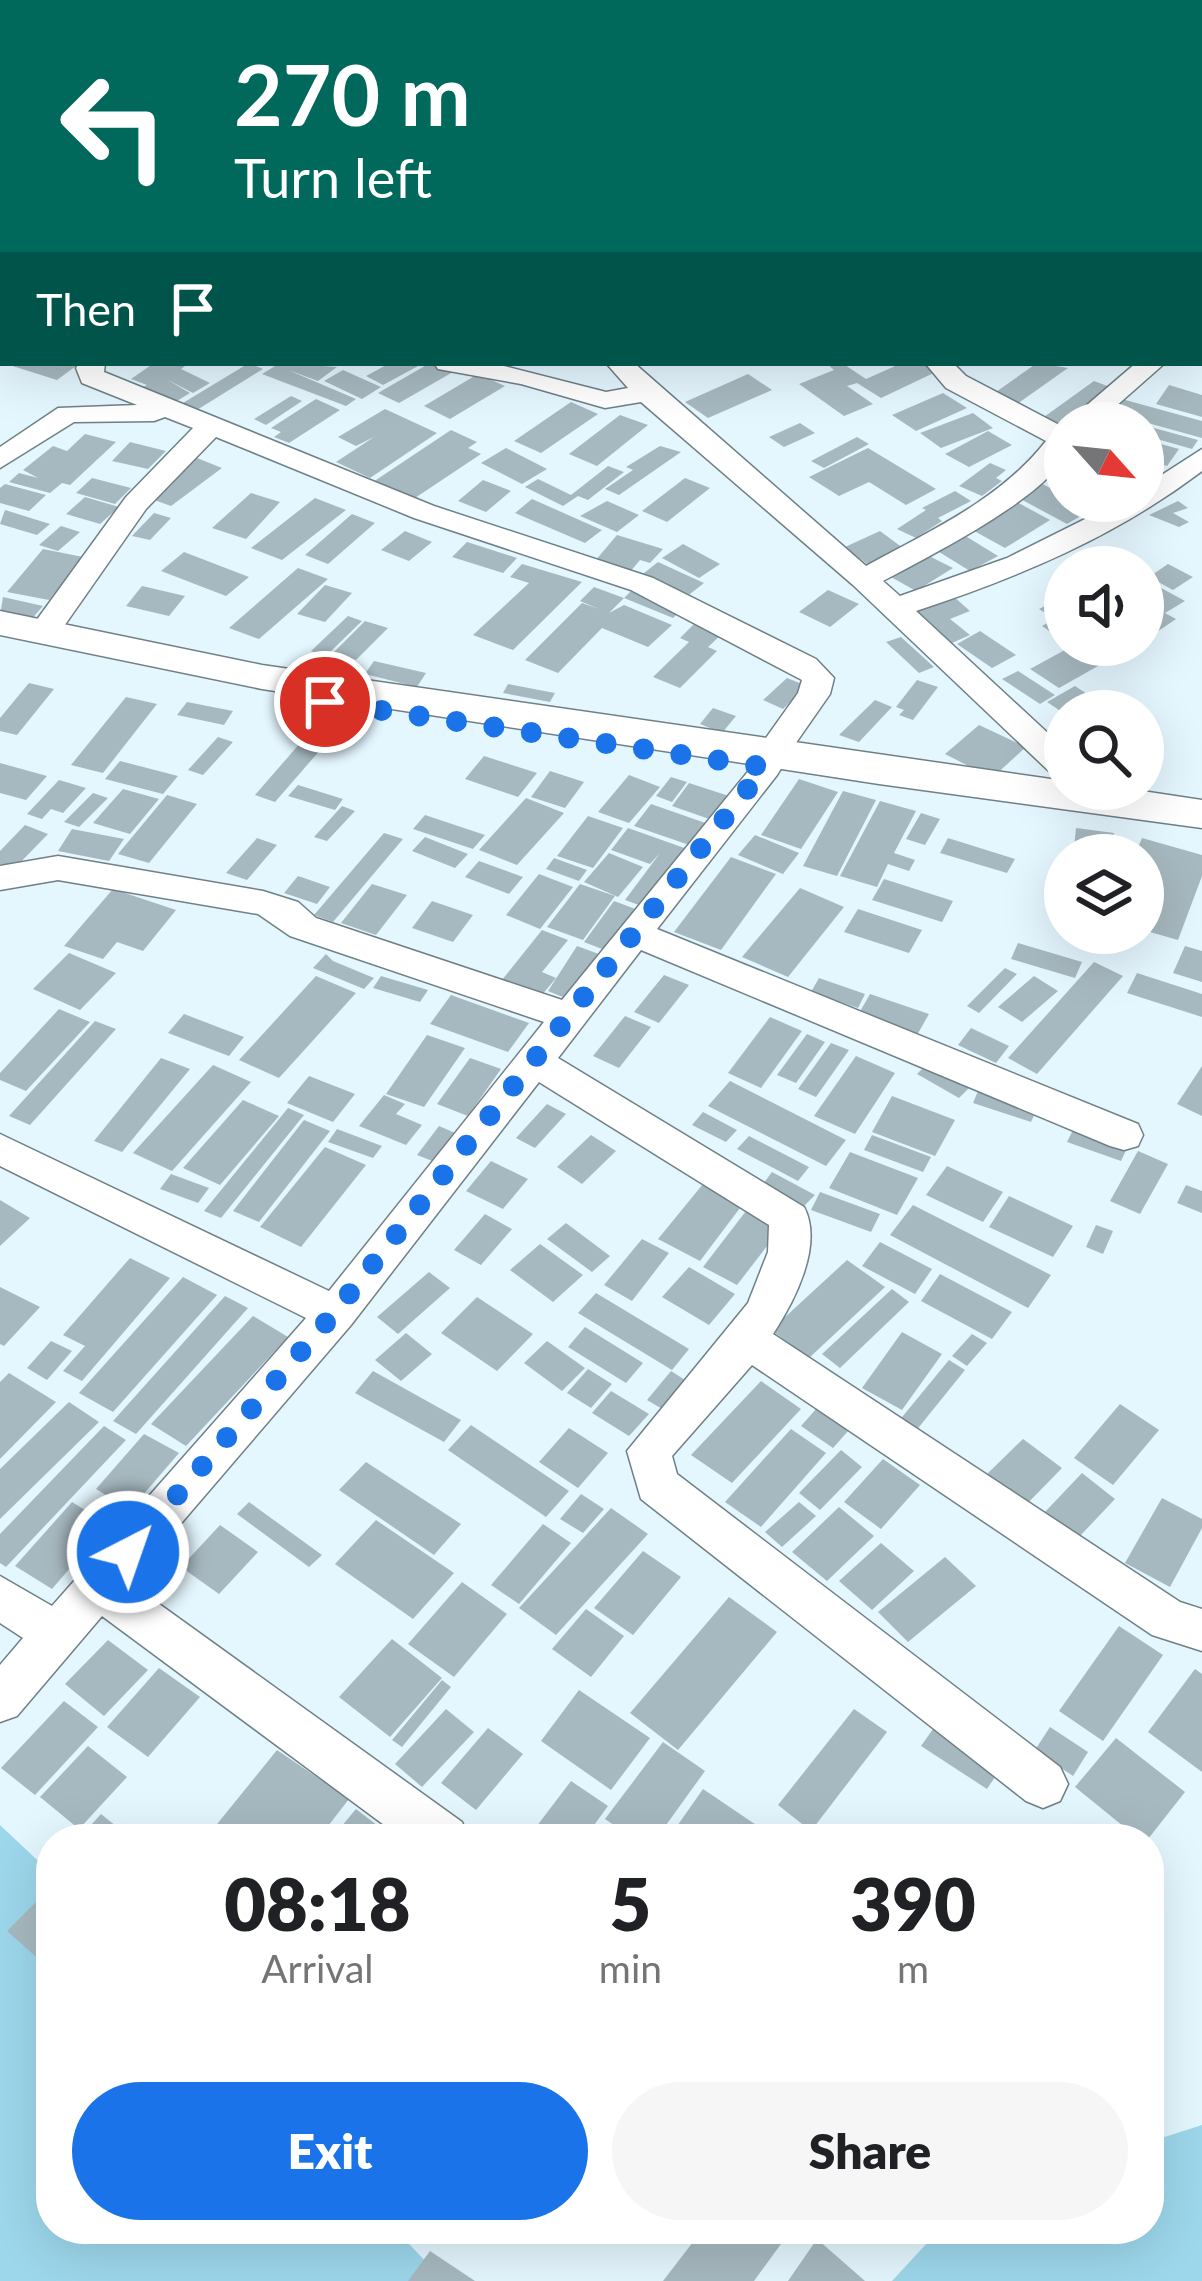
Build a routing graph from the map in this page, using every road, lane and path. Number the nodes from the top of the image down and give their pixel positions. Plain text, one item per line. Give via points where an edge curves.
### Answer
1 (90, 366) edge
2 (464, 366) edge
3 (622, 366) edge
4 (941, 366) edge
5 (1148, 366) edge
6 (645, 391) junction
7 (1106, 402) edge
8 (179, 414) junction
9 (1044, 423) edge
10 (210, 427) junction
11 (1202, 457) edge
12 (0, 460) edge
13 (1044, 463) edge
14 (1164, 477) edge
15 (1103, 522) edge
16 (864, 579) junction
17 (894, 608) junction
18 (0, 623) edge
19 (44, 632) junction
20 (0, 644) edge
21 (1044, 747) edge
22 (769, 759) junction
23 (1044, 787) edge
24 (1164, 806) edge
25 (1202, 814) edge
26 (1202, 832) edge
27 (0, 878) edge
28 (635, 934) junction
29 (569, 1016) junction
30 (532, 1060) junction
31 (1124, 1135) dead end
32 (0, 1149) edge
33 (335, 1312) junction
34 (744, 1337) junction
35 (98, 1586) junction
36 (0, 1597) edge
37 (1202, 1630) edge
38 (56, 1634) junction
39 (0, 1700) edge
40 (1043, 1784) dead end
41 (423, 1824) edge

1 - 8 street via 92,377
2 - 6 street via 605,400
3 - 6 street
4 - 9 street via 956,382
5 - 7 street
6 - 16 street
8 - 10 street
8 - 12 street via 68,414
10 - 19 street via 136,502
10 - 22 street via 424,512 642,584 805,666 818,678 814,694
11 - 14 street
13 - 16 street via 969,523
15 - 17 street via 1080,540
16 - 17 street
17 - 21 street
18 - 19 main road
19 - 22 main road via 262,677
20 - 22 main road via 428,719
22 - 23 main road
22 - 26 main road
22 - 28 street
24 - 25 main road
27 - 29 street via 58,868 263,903 304,927
28 - 29 street
28 - 31 street
29 - 30 street
30 - 33 street
30 - 34 street via 790,1218 792,1250 773,1298
32 - 33 street
33 - 35 street
34 - 37 street via 1168,1619
34 - 40 street via 649,1451 657,1485
35 - 38 street
35 - 41 street
36 - 38 street
38 - 39 street

